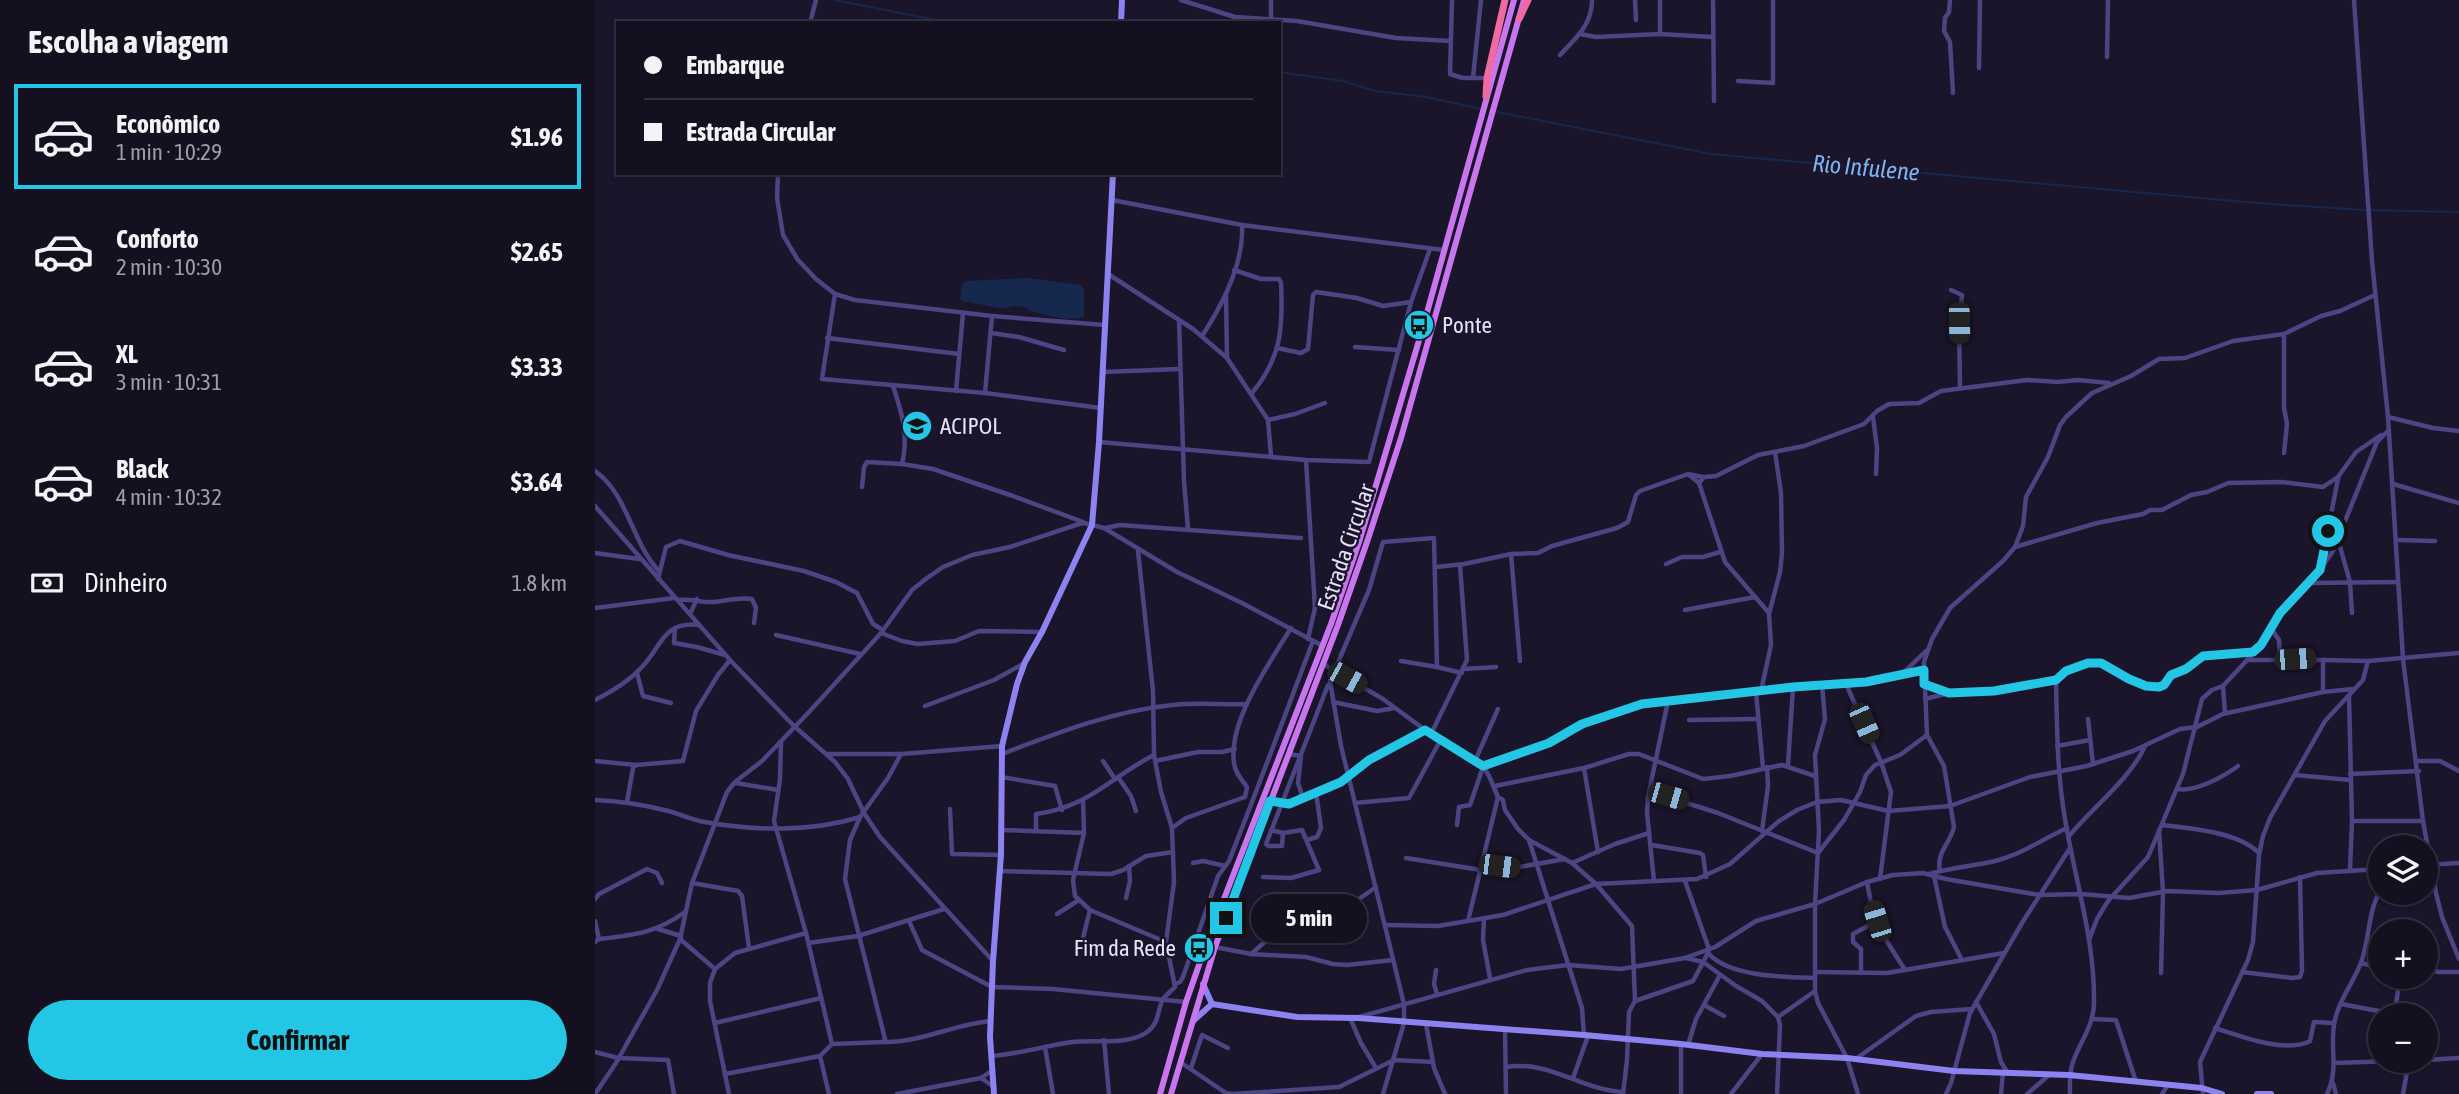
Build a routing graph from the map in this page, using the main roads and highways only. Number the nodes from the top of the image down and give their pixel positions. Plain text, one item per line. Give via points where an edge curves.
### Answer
1 (1505, 0) edge
2 (1514, 0) edge
3 (1526, 0) edge
4 (1519, 19) joint
5 (1485, 100) junction
6 (1160, 1094) edge
7 (1171, 1094) edge

1 - 5 highway
2 - 5 main road, Estrada Circular
3 - 4 highway
4 - 7 main road, Estrada Circular via 1401,438 1359,566 1215,947
5 - 6 main road, Estrada Circular via 1387,454 1331,624 1257,800 1186,1002

